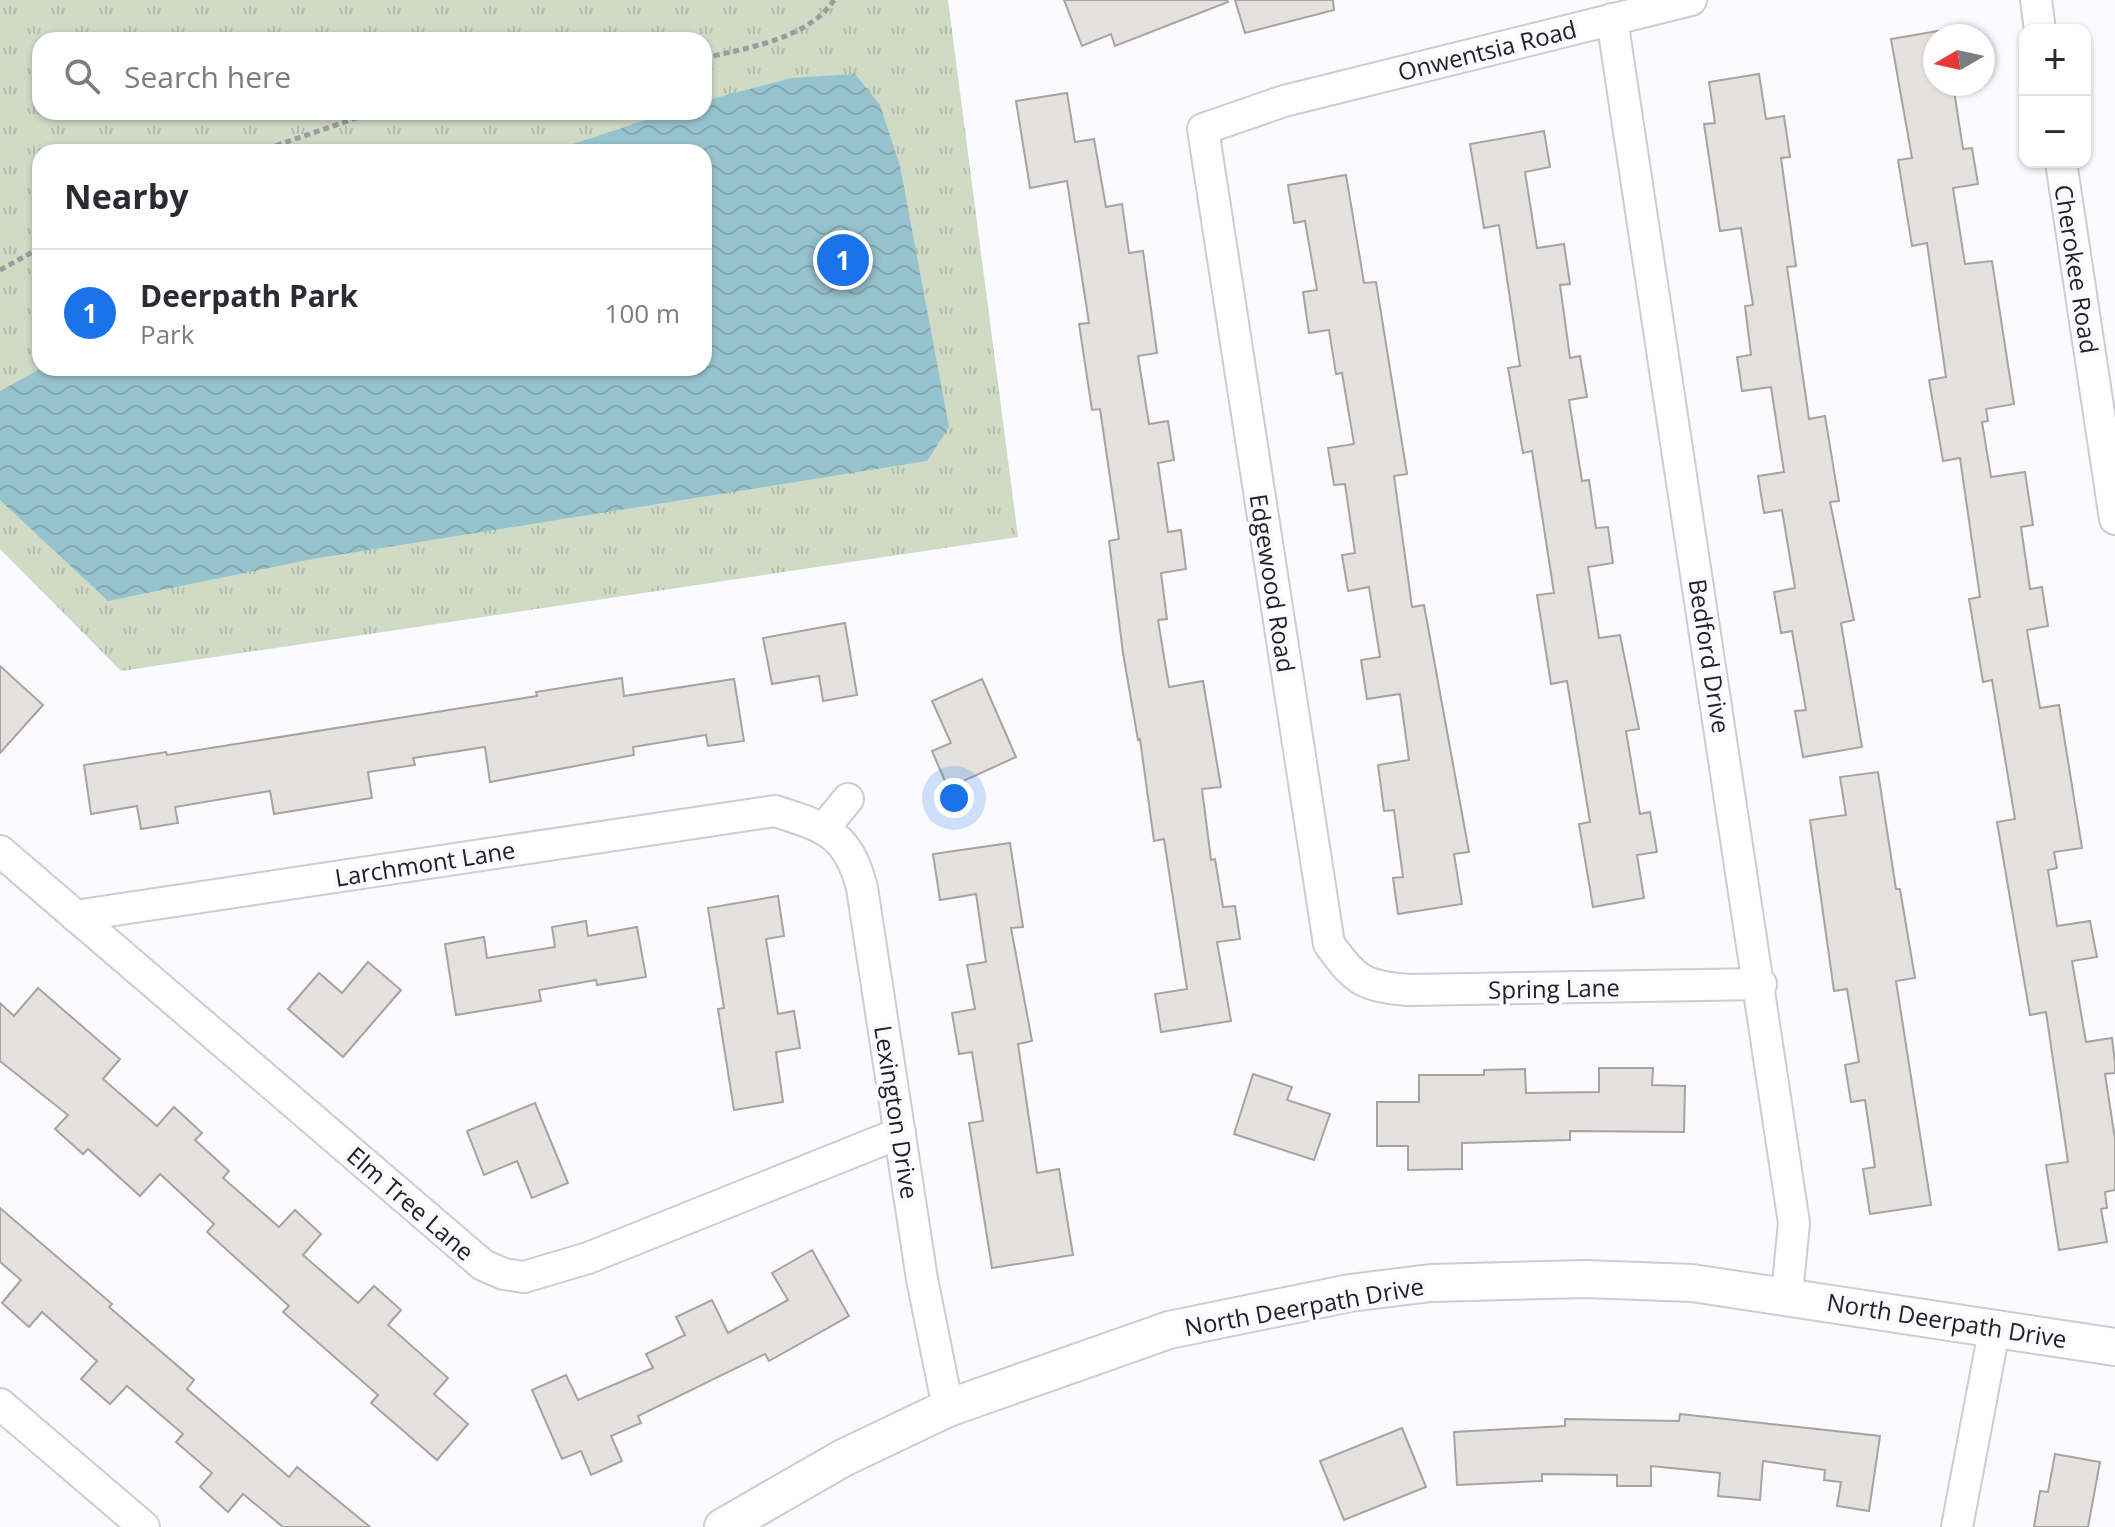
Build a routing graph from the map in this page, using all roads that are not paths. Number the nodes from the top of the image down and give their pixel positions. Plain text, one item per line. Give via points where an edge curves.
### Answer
1 (1691, 0) edge
2 (2036, 0) edge
3 (1612, 19) junction
4 (2039, 24) edge
5 (2062, 168) edge
6 (1210, 185) joint
7 (2101, 333) edge
8 (2115, 519) edge
9 (848, 799) dead end
10 (825, 827) junction
11 (0, 851) edge
12 (75, 916) junction
13 (1351, 975) joint
14 (1761, 984) junction
15 (900, 1133) junction
16 (1787, 1294) junction
17 (1995, 1326) junction
18 (2115, 1347) edge
19 (0, 1404) edge
20 (948, 1408) junction
21 (144, 1527) edge
22 (723, 1527) edge
23 (1957, 1527) edge

1 - 3 street, Onwentsia Road
2 - 4 street
3 - 6 street, Onwentsia Road via 1284,101 1203,129
3 - 14 street, Bedford Drive
5 - 7 street, Cherokee Road
6 - 13 street, Edgewood Road via 1329,944
7 - 8 street, Cherokee Road
9 - 10 street
10 - 12 street, Larchmont Lane via 775,811
10 - 15 street, Lexington Drive via 855,859
11 - 12 street, Elm Tree Lane
12 - 15 street, Elm Tree Lane via 483,1265 504,1274 524,1277 588,1258
13 - 14 street, Spring Lane via 1371,986 1408,990
14 - 16 street, Bedford Drive via 1794,1223
15 - 20 street, Lexington Drive
16 - 17 street, North Deerpath Drive
16 - 20 street, North Deerpath Drive via 1586,1279 1431,1283 1350,1293 1169,1330
17 - 18 street, North Deerpath Drive
17 - 23 street
19 - 21 street
20 - 22 street, North Deerpath Drive via 843,1458

